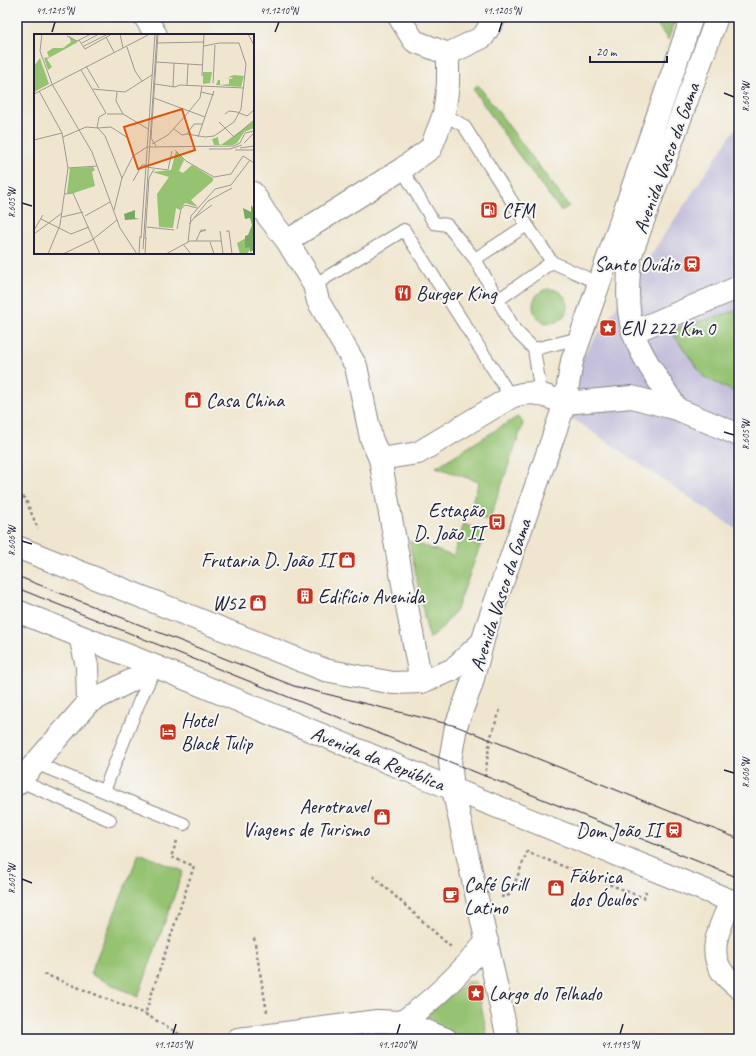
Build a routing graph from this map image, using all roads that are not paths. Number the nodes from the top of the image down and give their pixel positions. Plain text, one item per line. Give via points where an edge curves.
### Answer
1 (145, 17) edge
2 (399, 17) edge
3 (495, 17) edge
4 (692, 17) edge
5 (717, 17) edge
6 (155, 34) edge
7 (448, 54) junction
8 (444, 114) junction
9 (402, 169) junction
10 (254, 195) edge
11 (527, 225) junction
12 (287, 241) junction
13 (475, 259) junction
14 (552, 262) junction
15 (598, 283) junction
16 (314, 285) junction
17 (739, 287) edge
18 (498, 300) junction
19 (633, 332) junction
20 (580, 338) junction
21 (534, 349) junction
22 (541, 394) junction
23 (511, 397) junction
24 (565, 403) junction
25 (677, 409) junction
26 (739, 435) edge
27 (380, 459) junction
28 (17, 547) edge
29 (17, 611) edge
30 (80, 637) junction
31 (482, 643) junction
32 (157, 667) junction
33 (421, 682) junction
34 (88, 703) junction
35 (35, 763) junction
36 (18, 782) edge
37 (453, 789) junction
38 (104, 791) junction
39 (110, 820) dead end
40 (184, 824) road end
41 (735, 903) edge
42 (487, 941) junction
43 (739, 988) edge
44 (402, 1022) junction
45 (238, 1039) edge
46 (446, 1039) edge
47 (508, 1039) edge

1 - 6 main road
2 - 7 main road via 414,41
3 - 7 main road via 483,37
4 - 15 main road, Avenida Vasco da Gama
5 - 19 main road, Avenida Vasco da Gama via 630,257 627,297
7 - 8 main road
8 - 9 main road via 431,148
8 - 11 lane via 464,126
9 - 12 main road
9 - 13 lane via 434,223 447,225
10 - 12 main road
11 - 13 lane
11 - 14 lane
12 - 16 main road
13 - 18 lane
14 - 15 lane
14 - 18 lane
15 - 20 main road, Avenida Vasco da Gama
16 - 23 lane via 404,230
16 - 27 main road via 318,301 356,366 371,438
17 - 19 main road
18 - 21 lane via 515,330
19 - 25 main road, Avenida Vasco da Gama via 650,367
20 - 21 lane
20 - 24 main road, Avenida Vasco da Gama via 572,362
21 - 22 lane
22 - 23 main road via 525,392
22 - 24 main road
23 - 27 main road via 418,453
24 - 25 main road via 632,398
24 - 31 main road, Avenida Vasco da Gama
25 - 26 main road
27 - 33 main road
28 - 33 main road via 325,670 393,683
29 - 30 main road, Avenida da República
30 - 32 main road, Avenida da República
30 - 34 main road via 87,666
31 - 33 main road via 452,670
31 - 37 main road, Avenida Vasco da Gama via 471,686 456,726 450,761
32 - 34 main road
32 - 37 main road, Avenida da República
32 - 38 lane via 140,700
34 - 35 main road
35 - 36 main road
35 - 38 lane
36 - 39 lane
37 - 41 main road, Avenida da República
37 - 42 main road, Avenida Vasco da Gama
38 - 40 lane
41 - 43 main road via 716,943 715,958 721,972
42 - 44 main road via 429,1003
42 - 47 main road, Avenida Vasco da Gama
44 - 45 main road via 377,1021
44 - 46 main road

